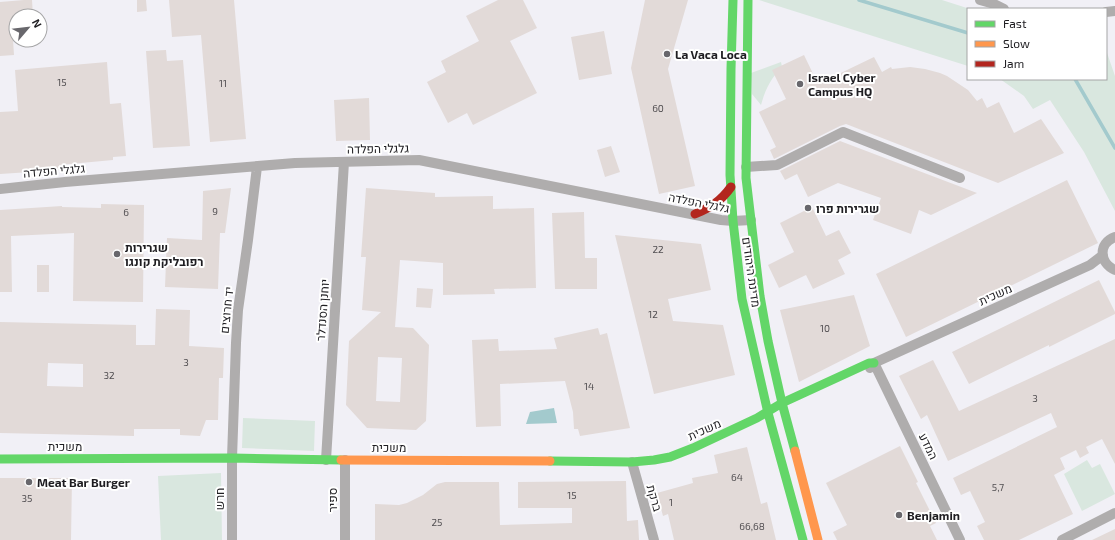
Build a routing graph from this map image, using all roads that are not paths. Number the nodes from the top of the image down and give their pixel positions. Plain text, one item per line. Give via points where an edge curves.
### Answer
1 (733, 0) edge
2 (748, 0) edge
3 (980, 0) edge
4 (994, 2) edge
5 (1003, 8) edge
6 (344, 162) junction
7 (746, 166) junction
8 (257, 167) junction
9 (960, 178) dead end
10 (731, 187) junction
11 (0, 189) edge
12 (695, 214) junction
13 (751, 220) junction
14 (733, 221) junction
15 (1115, 237) edge
16 (1103, 255) junction
17 (1114, 272) edge
18 (874, 363) junction
19 (783, 405) junction
20 (768, 413) junction
21 (232, 458) junction
22 (0, 459) edge
23 (326, 460) junction
24 (345, 460) junction
25 (632, 462) junction
26 (1115, 513) edge
27 (232, 540) edge
28 (344, 540) edge
29 (654, 540) edge
30 (803, 540) edge
31 (818, 540) edge
32 (960, 540) edge
33 (1062, 540) edge

1 - 10 street, מדינת היהודים
2 - 7 street, מדינת היהודים
3 - 4 street
4 - 5 street
6 - 8 street, גלגלי הפלדה
6 - 12 street, גלגלי הפלדה via 419,160
6 - 23 street, יוחנן הסנדלר
7 - 9 street via 777,165 843,132
7 - 13 street, מדינת היהודים
8 - 11 street, גלגלי הפלדה
8 - 21 street, יד חרוצים via 238,310
10 - 12 street via 717,204
10 - 14 street, מדינת היהודים
12 - 14 street, גלגלי הפלדה
13 - 14 street, גלגלי הפלדה
13 - 19 street, מדינת היהודים via 760,296
14 - 20 street, מדינת היהודים via 742,299
15 - 16 street via 1105,244
16 - 17 street via 1106,264
16 - 18 street, משכית via 1090,266
18 - 19 street, משכית via 871,367
18 - 32 street, המדע
19 - 20 street, משכית
19 - 31 street, מדינת היהודים
20 - 25 street, משכית via 693,448 654,460
20 - 30 street, מדינת היהודים
21 - 22 street, משכית
21 - 23 street, משכית
21 - 27 street, חרש
23 - 24 street, משכית
24 - 25 street, משכית
24 - 28 street, ספיר
25 - 29 street, ברקת
26 - 33 street

